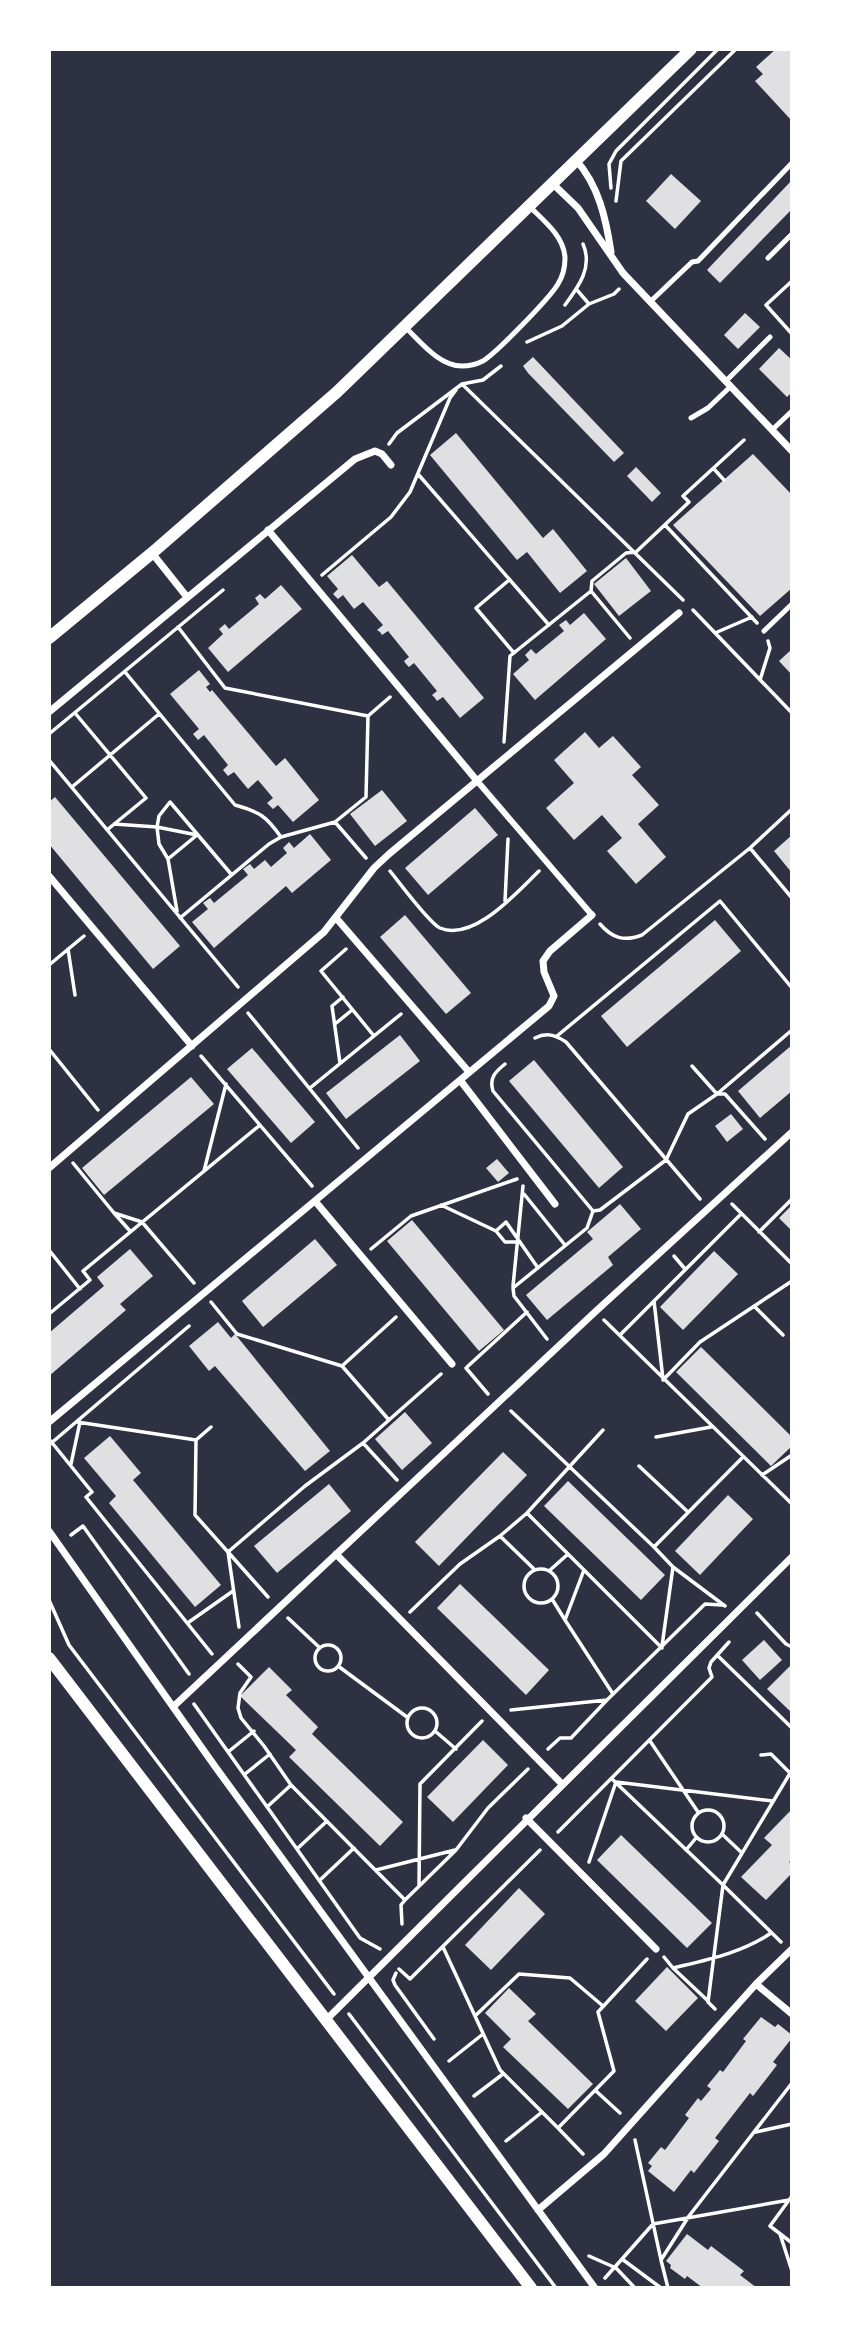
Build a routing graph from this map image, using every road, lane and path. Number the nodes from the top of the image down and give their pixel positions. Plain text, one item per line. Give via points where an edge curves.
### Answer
1 (691, 49) edge
2 (718, 49) edge
3 (736, 49) edge
4 (576, 160) junction
5 (792, 163) edge
6 (552, 183) junction
7 (615, 203) junction
8 (529, 205) junction
9 (617, 212) dead end
10 (792, 234) edge
11 (612, 256) junction
12 (768, 258) dead end
13 (629, 279) junction
14 (792, 281) edge
15 (577, 290) dead end
16 (650, 302) junction
17 (589, 303) junction
18 (405, 327) junction
19 (792, 334) edge
20 (770, 337) dead end
21 (520, 348) dead end
22 (504, 364) dead end
23 (461, 384) junction
24 (728, 384) junction
25 (792, 411) edge
26 (691, 418) dead end
27 (772, 430) junction
28 (744, 440) dead end
29 (792, 451) edge
30 (382, 454) junction
31 (391, 465) dead end
32 (713, 468) junction
33 (418, 474) junction
34 (724, 480) dead end
35 (665, 525) junction
36 (268, 530) junction
37 (636, 552) junction
38 (152, 553) junction
39 (509, 580) junction
40 (312, 583) junction
41 (592, 591) junction
42 (187, 597) junction
43 (792, 604) edge
44 (679, 613) dead end
45 (752, 617) junction
46 (549, 625) junction
47 (178, 627) dead end
48 (765, 631) junction
49 (715, 633) junction
50 (49, 638) edge
51 (638, 648) junction
52 (514, 653) junction
53 (125, 671) dead end
54 (760, 680) junction
55 (401, 689) junction
56 (49, 712) edge
57 (75, 713) dead end
58 (792, 713) edge
59 (159, 714) junction
60 (368, 716) junction
61 (110, 755) junction
62 (49, 760) edge
63 (503, 762) junction
64 (478, 782) junction
65 (72, 787) junction
66 (792, 809) edge
67 (509, 817) junction
68 (335, 822) junction
69 (114, 824) junction
70 (157, 827) junction
71 (107, 830) junction
72 (197, 835) junction
73 (281, 837) junction
74 (750, 848) junction
75 (168, 859) junction
76 (382, 861) junction
77 (547, 863) junction
78 (374, 868) junction
79 (231, 874) junction
80 (49, 876) edge
81 (792, 898) edge
82 (505, 903) junction
83 (592, 915) junction
84 (179, 916) junction
85 (337, 919) junction
86 (93, 928) junction
87 (356, 940) junction
88 (68, 949) junction
89 (49, 965) edge
90 (792, 988) edge
91 (75, 995) dead end
92 (343, 997) junction
93 (248, 998) junction
94 (240, 1004) junction
95 (411, 1005) junction
96 (353, 1010) junction
97 (335, 1024) junction
98 (792, 1030) edge
99 (374, 1036) junction
100 (556, 1036) junction
101 (526, 1045) dead end
102 (192, 1046) junction
103 (49, 1049) edge
104 (508, 1061) dead end
105 (340, 1063) junction
106 (692, 1066) dead end
107 (469, 1072) junction
108 (460, 1080) junction
109 (226, 1084) dead end
110 (310, 1088) junction
111 (717, 1094) junction
112 (106, 1119) junction
113 (260, 1125) dead end
114 (792, 1132) edge
115 (773, 1149) junction
116 (360, 1150) dead end
117 (66, 1154) junction
118 (666, 1160) junction
119 (49, 1168) edge
120 (204, 1171) junction
121 (522, 1192) junction
122 (723, 1195) junction
123 (792, 1199) edge
124 (315, 1201) junction
125 (555, 1204) dead end
126 (440, 1205) junction
127 (708, 1208) junction
128 (593, 1211) junction
129 (114, 1213) junction
130 (741, 1214) junction
131 (142, 1222) junction
132 (130, 1231) junction
133 (496, 1231) junction
134 (759, 1232) junction
135 (519, 1242) junction
136 (565, 1246) junction
137 (49, 1250) edge
138 (368, 1252) dead end
139 (792, 1264) edge
140 (538, 1268) junction
141 (792, 1281) edge
142 (513, 1288) junction
143 (80, 1289) junction
144 (203, 1294) junction
145 (654, 1301) junction
146 (754, 1306) junction
147 (405, 1308) junction
148 (527, 1312) junction
149 (595, 1312) junction
150 (49, 1314) edge
151 (620, 1335) junction
152 (783, 1335) dead end
153 (555, 1349) junction
154 (452, 1364) joint
155 (342, 1366) junction
156 (466, 1367) dead end
157 (663, 1380) junction
158 (500, 1400) junction
159 (389, 1420) junction
160 (49, 1422) edge
161 (211, 1427) dead end
162 (711, 1427) junction
163 (603, 1430) dead end
164 (656, 1437) dead end
165 (49, 1439) edge
166 (196, 1440) junction
167 (363, 1443) junction
168 (792, 1455) edge
169 (743, 1457) junction
170 (71, 1465) junction
171 (568, 1465) junction
172 (639, 1466) dead end
173 (762, 1475) junction
174 (406, 1489) junction
175 (792, 1504) edge
176 (688, 1512) junction
177 (527, 1513) junction
178 (49, 1531) edge
179 (71, 1535) dead end
180 (500, 1536) junction
181 (654, 1547) junction
182 (228, 1552) junction
183 (336, 1554) junction
184 (568, 1554) junction
185 (792, 1557) edge
186 (673, 1567) junction
187 (534, 1569) junction
188 (584, 1570) junction
189 (549, 1571) junction
190 (233, 1591) junction
191 (552, 1599) junction
192 (49, 1600) edge
193 (766, 1604) dead end
194 (279, 1608) junction
195 (757, 1613) junction
196 (565, 1620) junction
197 (400, 1621) junction
198 (188, 1622) junction
199 (749, 1622) dead end
200 (733, 1638) dead end
201 (241, 1643) junction
202 (320, 1648) junction
203 (662, 1648) junction
204 (792, 1648) edge
205 (229, 1655) junction
206 (717, 1655) junction
207 (49, 1658) edge
208 (219, 1664) junction
209 (338, 1666) junction
210 (196, 1685) junction
211 (613, 1694) junction
212 (607, 1700) junction
213 (174, 1706) junction
214 (491, 1712) junction
215 (407, 1717) junction
216 (792, 1728) edge
217 (254, 1731) junction
218 (435, 1731) junction
219 (650, 1741) junction
220 (456, 1749) junction
221 (228, 1752) junction
222 (271, 1754) junction
223 (761, 1755) dead end
224 (538, 1759) junction
225 (214, 1765) junction
226 (791, 1771) edge
227 (244, 1775) junction
228 (614, 1781) junction
229 (562, 1784) junction
230 (291, 1785) junction
231 (230, 1787) junction
232 (684, 1791) junction
233 (773, 1801) junction
234 (268, 1806) junction
235 (698, 1813) junction
236 (526, 1818) junction
237 (253, 1819) junction
238 (327, 1821) junction
239 (722, 1834) junction
240 (697, 1838) junction
241 (549, 1841) junction
242 (354, 1848) junction
243 (298, 1849) junction
244 (456, 1850) junction
245 (686, 1850) junction
246 (742, 1853) junction
247 (419, 1858) junction
248 (284, 1862) junction
249 (376, 1870) junction
250 (584, 1876) junction
251 (320, 1880) junction
252 (723, 1885) junction
253 (419, 1886) junction
254 (306, 1893) junction
255 (405, 1900) junction
256 (395, 1931) dead end
257 (771, 1933) junction
258 (443, 1947) junction
259 (656, 1949) junction
260 (791, 1950) edge
261 (387, 1957) junction
262 (713, 1958) junction
263 (673, 1968) junction
264 (399, 1969) junction
265 (368, 1977) junction
266 (756, 1984) junction
267 (708, 2001) junction
268 (342, 2005) junction
269 (603, 2006) junction
270 (792, 2014) edge
271 (475, 2016) junction
272 (724, 2019) junction
273 (326, 2020) junction
274 (483, 2035) junction
275 (434, 2039) dead end
276 (456, 2070) dead end
277 (503, 2074) junction
278 (792, 2083) edge
279 (468, 2087) dead end
280 (596, 2091) junction
281 (474, 2096) junction
282 (481, 2105) dead end
283 (542, 2112) junction
284 (632, 2124) junction
285 (792, 2124) edge
286 (558, 2128) junction
287 (754, 2132) junction
288 (500, 2133) dead end
289 (635, 2140) dead end
290 (592, 2165) junction
291 (791, 2198) edge
292 (538, 2210) junction
293 (688, 2218) junction
294 (653, 2224) junction
295 (780, 2234) junction
296 (792, 2243) edge
297 (589, 2255) dead end
298 (622, 2259) junction
299 (661, 2260) junction
300 (616, 2268) junction
301 (792, 2272) edge
302 (603, 2281) dead end
303 (531, 2288) edge
304 (556, 2288) edge
305 (595, 2288) edge
306 (635, 2288) edge
307 (661, 2288) edge
308 (668, 2288) edge

1 - 4 street
2 - 7 path via 611,158 608,172
3 - 7 path via 621,161
4 - 6 street
4 - 11 street via 595,187
5 - 16 lane via 698,261
6 - 8 street
6 - 11 street via 578,208
7 - 9 path
8 - 18 street
8 - 18 lane via 560,241 564,268 554,290 492,354 473,365 443,361
10 - 12 lane
11 - 13 street
13 - 16 street
13 - 17 path via 614,294
14 - 19 path via 766,306
15 - 17 path
16 - 24 street
17 - 21 path via 562,326
18 - 38 street
20 - 24 lane
22 - 23 path via 483,380
23 - 30 path via 397,433
23 - 33 path via 450,398
23 - 37 path
24 - 26 lane via 708,408
24 - 27 street
25 - 27 lane
27 - 29 street
28 - 32 path
30 - 31 street
30 - 36 street via 371,452 355,459
32 - 34 path
32 - 35 path via 683,496 689,502
33 - 39 path
33 - 40 path via 391,517
35 - 37 path
35 - 45 path
36 - 40 street
36 - 42 street
37 - 41 path via 626,553 592,581
37 - 49 path
38 - 42 street
38 - 50 street
39 - 46 path
39 - 52 path via 476,608
40 - 55 street
41 - 46 path
41 - 51 path
42 - 56 street
43 - 48 lane
44 - 51 street
45 - 48 path
45 - 49 path
46 - 52 path
47 - 60 path via 225,688
48 - 54 path via 771,648
49 - 54 path
51 - 63 street
52 - 63 path via 510,656
53 - 59 path
54 - 58 path
55 - 60 path
55 - 64 street
57 - 61 path
59 - 61 path
59 - 73 path via 235,805 268,818
60 - 68 path via 366,797
61 - 65 path
61 - 69 path via 146,798
62 - 65 path
63 - 64 street
64 - 67 street
64 - 76 street
65 - 71 path
66 - 74 path
67 - 77 street
67 - 82 path
68 - 73 path
68 - 78 path
69 - 70 path
69 - 71 path
70 - 72 path
70 - 72 path via 170,802
70 - 75 path via 159,844
71 - 84 path
72 - 75 path
72 - 79 path
73 - 79 path
74 - 81 path
74 - 83 path via 642,935 624,940
75 - 84 path
76 - 78 street
76 - 82 path via 440,928 471,926
77 - 82 path
77 - 83 street
78 - 85 street
79 - 84 path
80 - 86 street
83 - 107 street via 543,961 553,1002
84 - 93 path
85 - 87 street
85 - 93 street
86 - 88 path
86 - 102 street
87 - 92 path via 321,971
87 - 95 street
88 - 89 path
88 - 91 path
90 - 100 path via 720,901
92 - 96 path
92 - 97 path via 332,1006
93 - 94 street
94 - 102 street
94 - 110 path
95 - 99 path
95 - 107 street
96 - 97 path
96 - 99 path
97 - 105 path
98 - 111 path
99 - 105 path
100 - 101 path via 541,1035
100 - 118 path
102 - 112 street
103 - 112 path
104 - 128 path via 494,1074 493,1091
105 - 110 path
106 - 111 path
107 - 108 street
108 - 124 street
108 - 125 street
109 - 120 path
110 - 116 path
111 - 115 path via 725,1094
111 - 118 path via 688,1114
112 - 117 street
113 - 120 path
114 - 115 street
115 - 122 street
117 - 119 street
117 - 129 path
118 - 127 path
118 - 128 path
120 - 131 path
121 - 126 path via 525,1176
121 - 135 path
121 - 136 path
122 - 127 street
122 - 130 path
123 - 134 path
124 - 144 street
124 - 147 street
126 - 133 path
126 - 138 path via 411,1216
127 - 149 street
128 - 136 path via 587,1228
129 - 131 path
129 - 132 path
130 - 134 path
130 - 145 path
131 - 132 path
131 - 144 path
132 - 143 path via 83,1271 90,1280
133 - 135 path via 505,1242
133 - 135 path via 506,1222
134 - 139 path
135 - 140 path
135 - 142 path
136 - 140 path
137 - 143 path
140 - 142 path
141 - 146 path
142 - 148 path
143 - 150 path
144 - 155 path via 237,1334
144 - 160 street
145 - 151 path
145 - 157 path
146 - 152 path
146 - 157 path via 700,1342
147 - 154 street
147 - 155 path
148 - 153 path
148 - 156 path
149 - 151 path
149 - 153 street
151 - 157 path
153 - 158 street
154 - 159 path
155 - 159 path
157 - 162 path
158 - 171 path
158 - 174 street
159 - 167 path
161 - 166 path
162 - 164 path
162 - 169 path
163 - 171 path
165 - 170 path
166 - 170 path via 79,1422
166 - 182 path via 195,1515
167 - 174 path
167 - 182 path
168 - 173 path
169 - 173 path
169 - 176 path
170 - 198 path via 92,1492 86,1497
171 - 177 path
171 - 181 path
172 - 176 path
173 - 175 path
174 - 183 street
176 - 181 path
177 - 180 path
177 - 184 path
178 - 213 street
179 - 210 path via 83,1526
180 - 187 path
180 - 197 path via 460,1564
181 - 186 path
182 - 190 path
182 - 194 path
183 - 194 street
183 - 197 street
184 - 188 path
184 - 189 path
185 - 229 street
186 - 203 path
186 - 203 path via 725,1606 705,1604
187 - 189 path
187 - 191 path via 523,1583 526,1596 538,1603
188 - 196 path
188 - 203 path
189 - 191 path via 558,1582
190 - 198 path
190 - 201 path
191 - 196 path
192 - 268 path via 69,1645
193 - 195 path
194 - 201 street
194 - 202 path
195 - 199 path
195 - 204 path
196 - 211 path
197 - 214 street
198 - 208 path
200 - 206 path
201 - 205 street
202 - 209 path via 336,1648 341,1657
202 - 209 path via 315,1659 320,1668 330,1671
203 - 211 path
205 - 208 street
205 - 217 path via 251,1678 240,1693 238,1708
206 - 216 path
206 - 219 path via 709,1668 712,1677
207 - 273 street
208 - 210 street
209 - 215 path
210 - 213 street
210 - 221 path via 194,1703
211 - 212 path
212 - 214 path
212 - 224 path via 571,1738 560,1738
213 - 225 street
214 - 220 path
214 - 224 street
215 - 218 path via 408,1730 417,1738
215 - 218 path via 414,1709 426,1708 437,1721
217 - 221 path
217 - 222 path
218 - 220 path
219 - 228 path
219 - 232 path
220 - 247 path via 420,1784
221 - 225 path
221 - 227 path
222 - 227 path
222 - 230 path
223 - 226 path via 771,1754
224 - 229 street
224 - 244 path via 488,1808
225 - 231 street
226 - 233 path
227 - 231 path
227 - 234 path
228 - 232 path
228 - 241 path
228 - 245 path
228 - 250 path
229 - 236 street
230 - 234 path
230 - 238 path
231 - 237 street
232 - 233 path
232 - 235 path
233 - 246 path
234 - 237 path
234 - 243 path
235 - 239 path via 717,1813 724,1824
235 - 240 path via 691,1828
236 - 241 street
236 - 261 street
237 - 248 street
238 - 242 path
238 - 243 path
239 - 240 path via 710,1842
239 - 246 path
240 - 245 path
241 - 250 street
241 - 258 path
242 - 249 path
242 - 251 path
243 - 248 path
243 - 251 path
244 - 247 path
244 - 253 path
245 - 252 path
246 - 252 path
247 - 249 path
247 - 253 path
248 - 254 street
249 - 255 path
250 - 259 street
251 - 254 path
251 - 261 path via 360,1938 378,1946
252 - 257 path
252 - 262 path
253 - 255 path
254 - 265 street
255 - 256 path via 401,1905 403,1923
257 - 260 path
257 - 262 path
258 - 264 path via 410,1979
258 - 271 path
259 - 263 path
259 - 269 path
260 - 266 street
261 - 264 path
261 - 265 street
262 - 263 path
262 - 267 path
263 - 267 path
264 - 275 path via 395,1985
265 - 268 street
265 - 292 street
266 - 270 street
266 - 272 street
267 - 272 path
268 - 273 street
268 - 304 path
269 - 271 path via 570,1978 519,1974
269 - 280 path via 598,2012 614,2071
271 - 274 path
272 - 284 street
273 - 303 street
274 - 276 path via 449,2061
274 - 277 path
277 - 281 path
277 - 283 path
278 - 287 path
279 - 281 path
280 - 284 path
280 - 286 path
281 - 282 path
283 - 286 path
283 - 288 path via 506,2141
284 - 290 street
285 - 287 path
286 - 290 path
287 - 293 path
289 - 294 path
290 - 292 street
291 - 293 path
291 - 295 path via 770,2226
292 - 305 street
293 - 294 path
293 - 299 path
294 - 298 path
294 - 299 path
295 - 296 path
295 - 301 path
297 - 300 path
298 - 300 path
298 - 307 path
299 - 308 path
300 - 302 path
300 - 306 path

